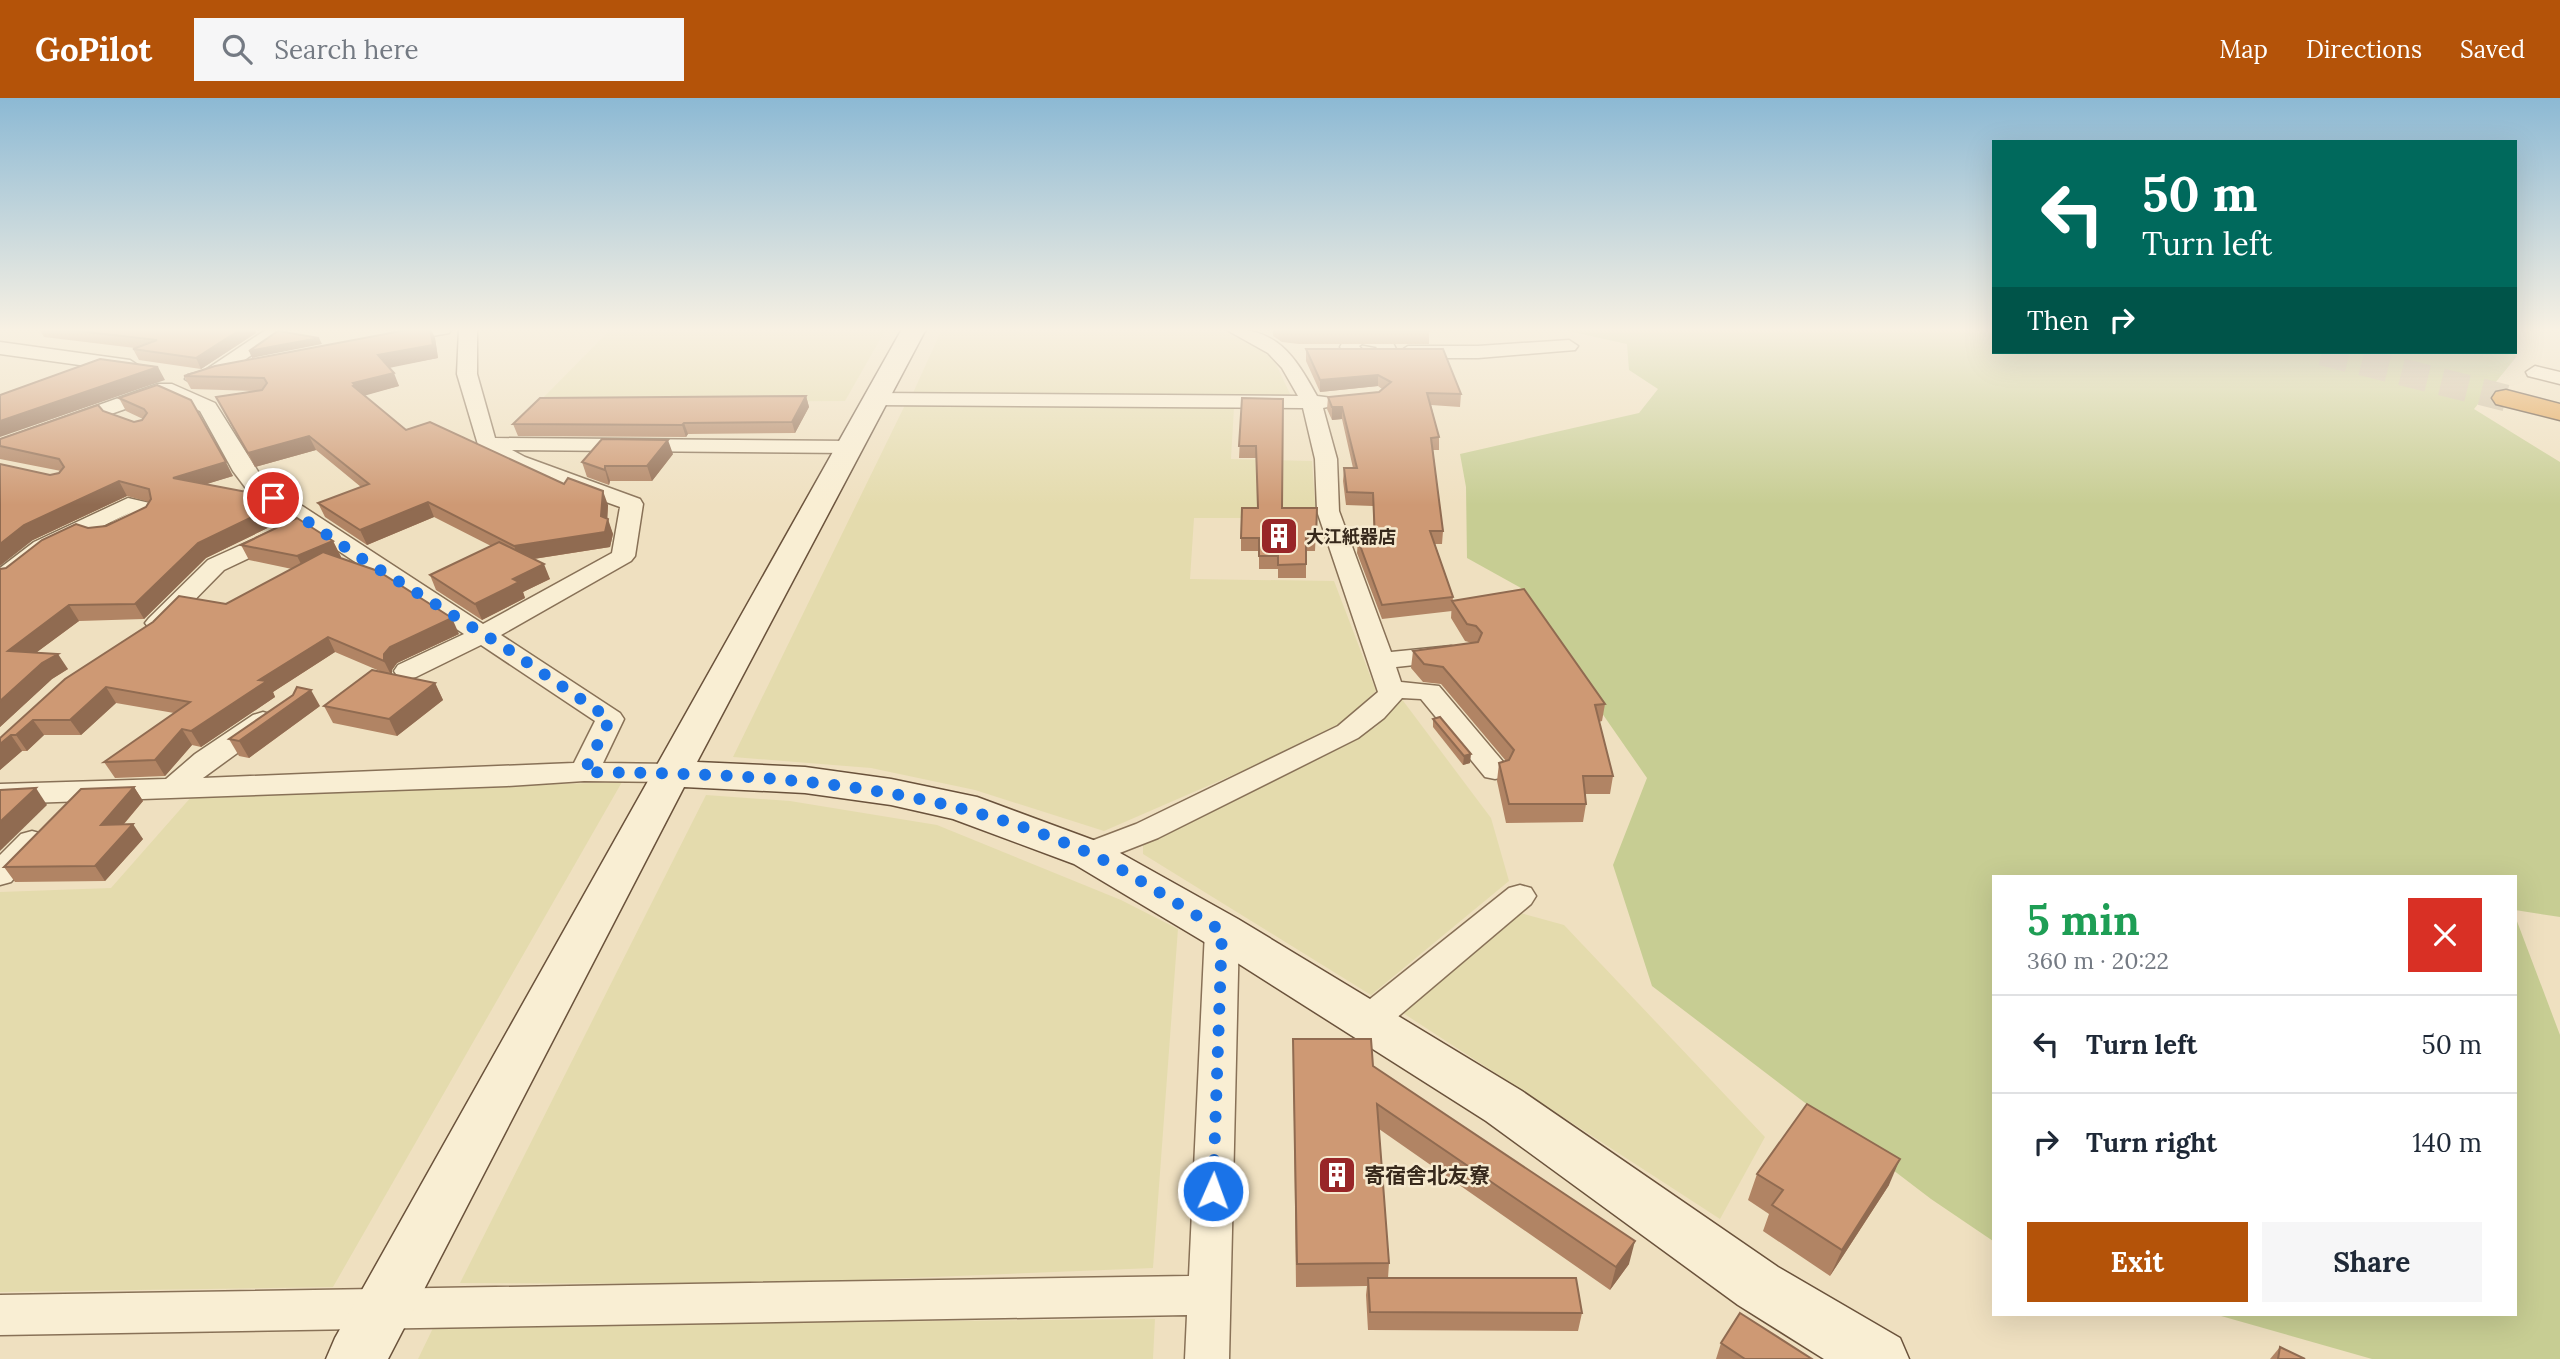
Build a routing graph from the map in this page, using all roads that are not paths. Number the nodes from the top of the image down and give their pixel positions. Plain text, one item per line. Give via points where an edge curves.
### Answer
1 (147, 388) edge
2 (175, 388) edge
3 (471, 388) edge
4 (882, 388) edge
5 (1303, 388) edge
6 (876, 399) junction
7 (226, 400) edge
8 (1347, 400) edge
9 (1311, 402) junction
10 (197, 403) junction
11 (2560, 405) edge
12 (2560, 412) edge
13 (486, 444) junction
14 (0, 447) edge
15 (850, 447) junction
16 (306, 521) junction
17 (96, 534) edge
18 (0, 576) edge
19 (484, 634) junction
20 (140, 637) edge
21 (1465, 652) edge
22 (1380, 661) junction
23 (407, 671) dead end
24 (1391, 689) junction
25 (290, 703) edge
26 (1495, 770) dead end
27 (584, 772) junction
28 (671, 773) junction
29 (174, 788) junction
30 (81, 792) junction
31 (0, 794) edge
32 (1090, 854) junction
33 (0, 874) edge
34 (1520, 896) dead end
35 (1222, 931) junction
36 (1368, 1021) junction
37 (1209, 1296) junction
38 (383, 1307) junction
39 (0, 1315) edge
40 (356, 1359) edge
41 (1207, 1359) edge
42 (1879, 1359) edge

1 - 14 street via 120,417
2 - 10 street
3 - 13 street
4 - 6 street
5 - 9 street
6 - 9 street
6 - 15 street
7 - 10 street
8 - 9 street
9 - 22 street via 1326,459 1328,511
10 - 16 street via 208,407 256,486
11 - 12 highway via 2508,395
13 - 15 street
13 - 19 street via 517,462 632,504 622,556
15 - 28 street
16 - 19 street
16 - 20 street via 216,565
17 - 18 street via 107,534 145,514 146,509 128,505 42,547
19 - 23 street
19 - 27 street via 610,719
21 - 22 street
22 - 24 street
24 - 26 street via 1429,692
24 - 32 street via 1374,712 1348,732 1147,831
25 - 29 street via 205,760
27 - 28 street
27 - 29 street
28 - 32 street via 805,780 891,792 962,807
28 - 38 street
29 - 30 street
30 - 31 street
30 - 33 street
32 - 35 street
34 - 36 street
35 - 36 street
35 - 37 street
36 - 42 street via 1504,1106 1758,1286
37 - 38 street
37 - 41 street
38 - 39 street
38 - 40 street

